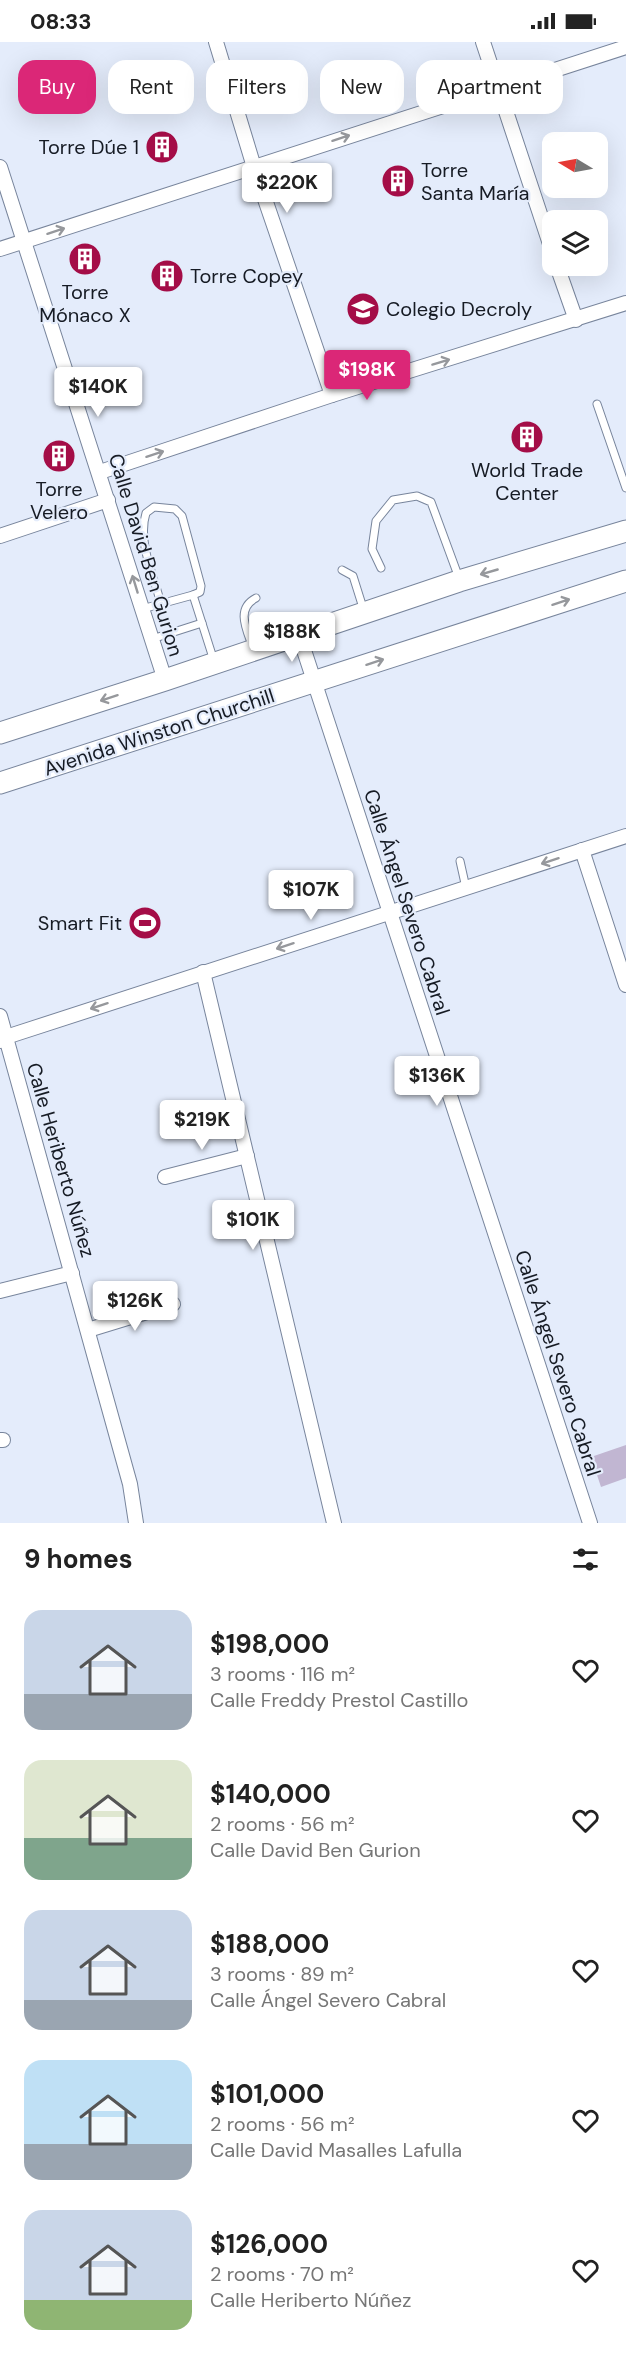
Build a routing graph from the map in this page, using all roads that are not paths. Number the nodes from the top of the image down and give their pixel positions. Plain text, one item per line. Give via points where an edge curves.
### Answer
1 (216, 42) edge
2 (483, 42) edge
3 (626, 47) edge
4 (489, 60) edge
5 (563, 67) edge
6 (416, 114) edge
7 (506, 114) edge
8 (0, 167) edge
9 (254, 167) junction
10 (542, 220) edge
11 (23, 242) junction
12 (0, 249) edge
13 (561, 276) edge
14 (626, 303) edge
15 (576, 320) junction
16 (332, 395) junction
17 (597, 404) dead end
18 (100, 472) junction
19 (626, 488) edge
20 (108, 500) junction
21 (626, 531) edge
22 (0, 536) edge
23 (381, 567) dead end
24 (342, 570) dead end
25 (459, 581) junction
26 (626, 581) edge
27 (193, 595) junction
28 (256, 598) dead end
29 (161, 604) junction
30 (142, 609) junction
31 (365, 614) junction
32 (202, 623) junction
33 (298, 634) junction
34 (152, 639) junction
35 (254, 650) junction
36 (215, 663) junction
37 (165, 680) junction
38 (315, 681) junction
39 (0, 733) edge
40 (0, 783) edge
41 (626, 836) edge
42 (582, 850) junction
43 (460, 861) dead end
44 (466, 888) junction
45 (389, 912) junction
46 (203, 972) junction
47 (626, 986) edge
48 (0, 1016) edge
49 (3, 1039) edge
50 (247, 1156) junction
51 (165, 1177) dead end
52 (72, 1274) junction
53 (0, 1291) edge
54 (173, 1304) dead end
55 (88, 1330) junction
56 (136, 1523) edge
57 (334, 1523) edge
58 (590, 1523) edge

1 - 9 street
2 - 4 street
3 - 5 street
9 -> 6 street
7 - 10 street
8 - 11 street, Calle David Ben Gurion
11 -> 9 street
9 - 16 street
11 - 12 street
11 - 18 street, Calle David Ben Gurion
13 - 15 street
14 - 15 street
16 -> 15 street
18 -> 16 street
17 - 19 lane
18 - 20 street, Calle David Ben Gurion
20 - 22 street
30 -> 20 street, Calle David Ben Gurion
21 -> 25 main road
23 - 25 lane via 372,549 376,521 393,500 417,496 431,502
24 - 31 lane via 352,576
25 - 31 main road
38 -> 26 main road, Avenida Winston Churchill
27 - 29 lane
27 - 29 lane via 200,592 201,586 182,516 175,509 154,507 146,513 143,527
27 - 32 lane
28 - 35 lane via 249,602 243,615
29 - 30 lane
30 - 34 street, Calle David Ben Gurion
31 - 33 main road
32 - 34 lane
32 - 36 lane
33 - 35 main road
33 - 38 street, Calle Ángel Severo Cabral
34 - 37 street, Calle David Ben Gurion
35 - 36 main road
36 - 37 main road
37 -> 39 main road
38 - 40 main road, Avenida Winston Churchill
38 - 45 street, Calle Ángel Severo Cabral
41 - 42 street
42 -> 44 street
42 - 47 street
43 - 44 lane
44 - 45 street
45 -> 46 street
45 - 58 street, Calle Ángel Severo Cabral
46 -> 49 street
46 - 50 street
48 - 49 street, Calle Heriberto Núñez
49 - 52 street, Calle Heriberto Núñez
50 - 51 street
50 - 57 street
52 - 53 street
52 - 55 street, Calle Heriberto Núñez
54 - 55 street
55 - 56 street, Calle Heriberto Núñez via 130,1484

